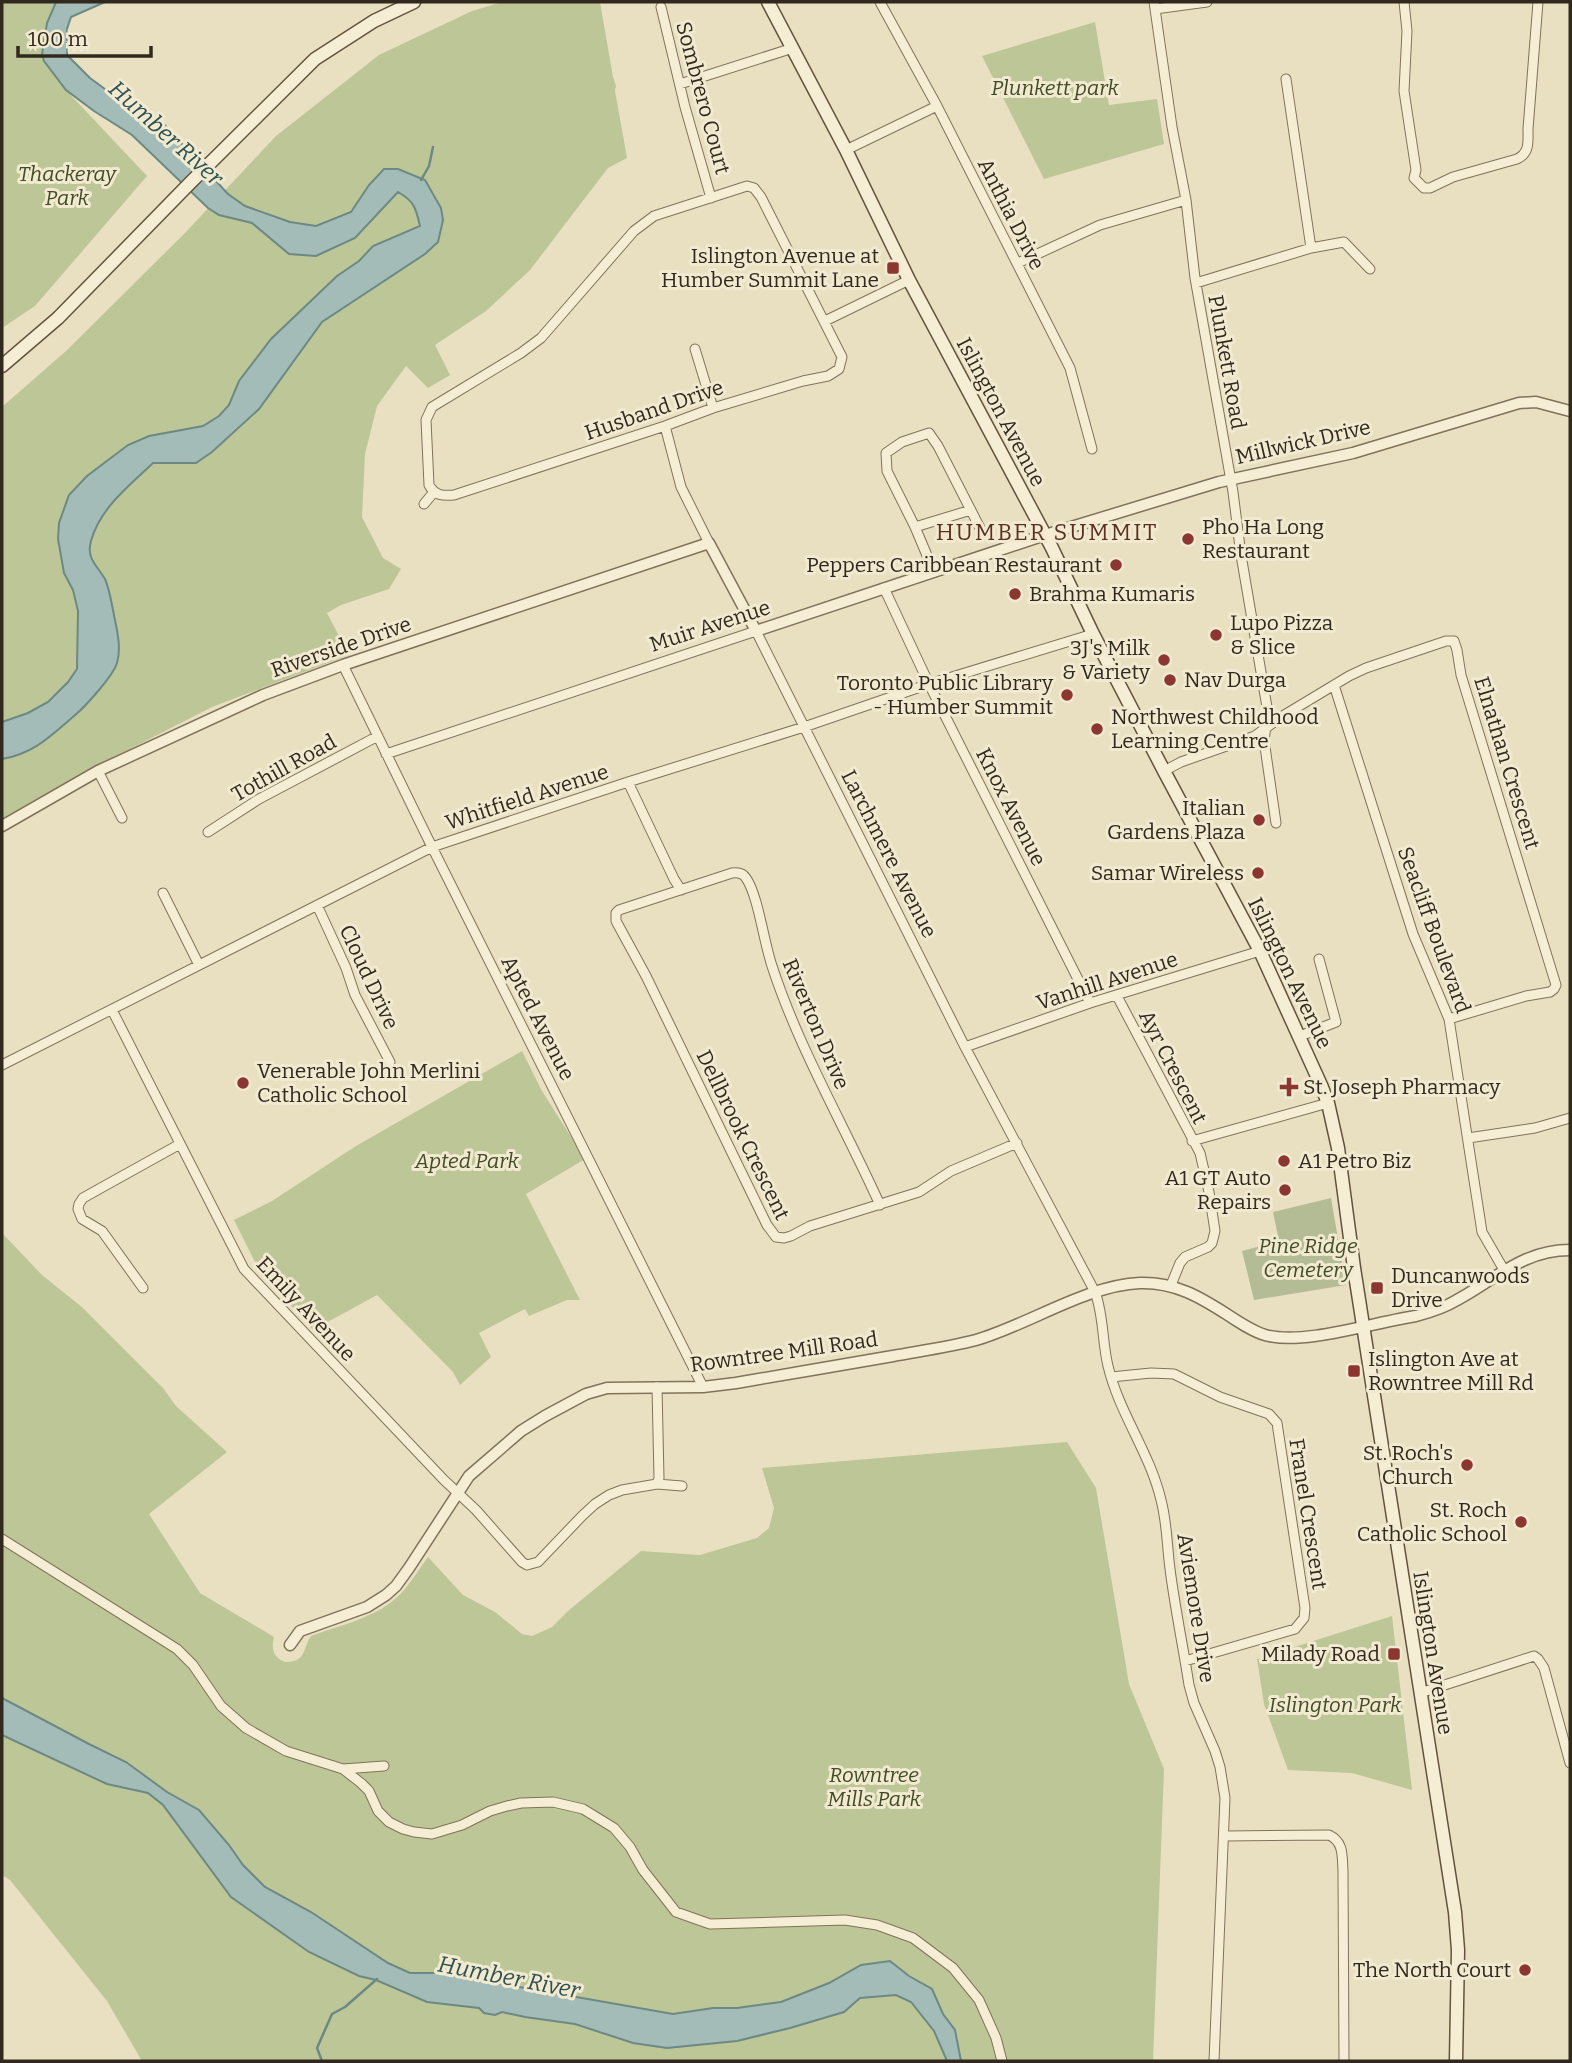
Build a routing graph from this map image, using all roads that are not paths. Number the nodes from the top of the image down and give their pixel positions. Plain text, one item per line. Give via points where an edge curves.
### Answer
1 (414, 2) edge
2 (768, 2) edge
3 (880, 2) edge
4 (1207, 2) edge
5 (1404, 2) edge
6 (1538, 2) edge
7 (1155, 5) edge
8 (661, 7) dead end
9 (793, 48) junction
10 (1286, 79) dead end
11 (680, 84) junction
12 (937, 106) junction
13 (846, 150) junction
14 (711, 198) junction
15 (1186, 200) junction
16 (1311, 248) junction
17 (1018, 263) junction
18 (1370, 269) dead end
19 (909, 280) junction
20 (1196, 283) junction
21 (825, 321) junction
22 (695, 349) dead end
23 (2, 366) edge
24 (713, 408) junction
25 (1570, 411) edge
26 (665, 425) junction
27 (1092, 449) dead end
28 (1230, 479) junction
29 (433, 491) junction
30 (424, 504) dead end
31 (971, 510) junction
32 (915, 527) junction
33 (980, 528) dead end
34 (1045, 535) junction
35 (709, 542) junction
36 (934, 572) junction
37 (884, 588) junction
38 (756, 631) junction
39 (1093, 634) junction
40 (343, 664) junction
41 (929, 684) junction
42 (1334, 685) junction
43 (804, 727) junction
44 (1267, 727) junction
45 (378, 737) junction
46 (386, 754) junction
47 (98, 771) junction
48 (1164, 771) junction
49 (628, 782) junction
50 (122, 818) dead end
51 (1276, 823) dead end
52 (2, 825) edge
53 (208, 832) dead end
54 (432, 847) junction
55 (681, 890) junction
56 (163, 893) dead end
57 (317, 905) junction
58 (1260, 951) junction
59 (1319, 959) dead end
60 (199, 965) junction
61 (1117, 996) junction
62 (1090, 1003) junction
63 (112, 1010) junction
64 (1449, 1019) junction
65 (1300, 1036) junction
66 (965, 1046) junction
67 (390, 1062) dead end
68 (2, 1065) edge
69 (1328, 1103) junction
70 (1570, 1118) edge
71 (1468, 1138) junction
72 (1192, 1141) junction
73 (1017, 1143) junction
74 (180, 1144) junction
75 (880, 1205) junction
76 (1570, 1250) edge
77 (1504, 1270) junction
78 (1171, 1285) junction
79 (144, 1287) dead end
80 (1096, 1292) junction
81 (1363, 1326) junction
82 (1111, 1377) junction
83 (657, 1387) junction
84 (703, 1387) junction
85 (657, 1484) junction
86 (682, 1486) dead end
87 (457, 1492) junction
88 (2, 1539) edge
89 (290, 1645) dead end
90 (1185, 1661) junction
91 (1420, 1693) junction
92 (1570, 1763) edge
93 (384, 1766) dead end
94 (344, 1769) junction
95 (1225, 1836) junction
96 (1002, 2061) edge
97 (1214, 2061) edge
98 (1344, 2061) edge
99 (1456, 2061) edge

1 - 23 main road via 374,21 316,59 58,318
2 - 9 main road, Islington Avenue
3 - 12 street, Anthia Drive
4 - 7 street
5 - 6 street via 1408,31 1404,91 1414,178 1423,188 1517,159 1526,152
7 - 15 street, Plunkett Road
8 - 11 street, Sombrero Court
9 - 11 street
9 - 13 main road, Islington Avenue
10 - 16 street
11 - 14 street, Sombrero Court
12 - 13 street
12 - 17 street, Anthia Drive
13 - 19 main road, Islington Avenue
14 - 21 street via 747,186 758,192
14 - 29 street via 648,219 541,338 432,407 425,420
15 - 17 street via 1100,226
15 - 20 street, Plunkett Road
16 - 18 street via 1344,242
16 - 20 street
17 - 27 street, Anthia Drive via 1070,368
19 - 21 street
19 - 34 main road, Islington Avenue
20 - 28 street, Plunkett Road
21 - 24 street, Husband Drive via 842,357 834,373
22 - 24 street
24 - 26 street, Husband Drive
25 - 28 street, Millwick Drive via 1536,402 1519,403 1353,453
26 - 29 street, Husband Drive via 454,495
26 - 35 street, Larchmere Avenue via 681,487
28 - 34 street, Millwick Drive
28 - 44 street, Plunkett Road
29 - 30 street
31 - 32 street
31 - 32 street via 929,433 886,453 887,471
31 - 33 street
32 - 36 street
34 - 36 street, Muir Avenue
34 - 39 main road, Islington Avenue
35 - 38 street, Larchmere Avenue
35 - 40 street, Riverside Drive
36 - 37 street, Muir Avenue
37 - 38 street, Muir Avenue
37 - 41 street, Knox Avenue
38 - 43 street, Larchmere Avenue
38 - 46 street, Muir Avenue
39 - 41 street, Whitfield Avenue
39 - 48 main road, Islington Avenue
40 - 45 street, Apted Avenue
40 - 47 street, Riverside Drive via 263,695
41 - 43 street, Whitfield Avenue
41 - 62 street, Knox Avenue
42 - 44 street, Elnathan Crescent
42 - 64 street, Seacliff Boulevard via 1417,943
42 - 64 street, Elnathan Crescent via 1366,668 1446,641 1456,644 1461,675 1556,985 1550,992
43 - 49 street, Whitfield Avenue
43 - 66 street, Larchmere Avenue
44 - 48 street, Elnathan Crescent via 1255,736
44 - 51 street, Plunkett Road via 1264,740
45 - 46 street, Apted Avenue
45 - 53 street, Tothill Road via 259,799
46 - 54 street, Apted Avenue
47 - 50 street
47 - 52 street, Riverside Drive
48 - 58 main road, Islington Avenue
49 - 54 street, Whitfield Avenue
49 - 55 street
54 - 57 street, Whitfield Avenue
54 - 84 street, Apted Avenue
55 - 75 street, Riverton Drive via 732,873 746,878 786,1006
55 - 75 street, Dellbrook Crescent via 622,908 616,921 771,1231 784,1238
56 - 60 street
57 - 60 street, Whitfield Avenue
57 - 67 street, Cloud Drive
58 - 61 street, Vanhill Avenue
58 - 65 main road, Islington Avenue
59 - 65 street via 1336,1022
60 - 63 street, Whitfield Avenue
61 - 62 street, Vanhill Avenue
61 - 72 street, Ayr Crescent
62 - 66 street, Vanhill Avenue
63 - 68 street, Whitfield Avenue
63 - 74 street, Emily Avenue
64 - 71 street, Seacliff Boulevard
65 - 69 main road, Islington Avenue
66 - 73 street, Larchmere Avenue
69 - 72 street, Ayr Crescent
69 - 81 main road, Islington Avenue
70 - 71 street
71 - 77 street, Seacliff Boulevard via 1482,1232
72 - 78 street via 1205,1169 1214,1238 1208,1247 1185,1257
73 - 75 street, Dellbrook Crescent via 951,1171 919,1192
73 - 80 street, Larchmere Avenue
74 - 79 street via 79,1204 82,1219 102,1231
74 - 87 street, Emily Avenue via 244,1269
76 - 77 street via 1544,1252
77 - 81 street via 1437,1310
78 - 80 street, Rowntree Mill Road via 1124,1284
78 - 81 street, Rowntree Mill Road via 1246,1327 1278,1338
80 - 82 street, Aviemore Drive
80 - 84 street, Rowntree Mill Road via 978,1339
81 - 91 main road, Islington Avenue
82 - 90 street, Aviemore Drive via 1162,1501
82 - 90 street, Franel Crescent via 1174,1374 1269,1414 1277,1423 1304,1618 1295,1629
83 - 84 street, Rowntree Mill Road
83 - 85 street
83 - 87 street, Rowntree Mill Road via 607,1388 586,1394 514,1436
85 - 86 street
85 - 87 street, Emily Avenue via 602,1499 538,1562 527,1565
87 - 89 street, Rowntree Mill Road via 396,1586 367,1607 300,1631
88 - 94 street via 177,1648 221,1706 246,1728 286,1751
90 - 95 street, Aviemore Drive via 1194,1703 1220,1767
91 - 92 street via 1534,1656 1544,1668
91 - 99 main road, Islington Avenue via 1455,1912
93 - 94 street
94 - 96 street via 369,1791 389,1822 414,1832 444,1831 521,1803 554,1802 583,1809 614,1828 676,1912 710,1924 845,1920 914,1938 953,1968 979,2000
95 - 97 street, Aviemore Drive
95 - 98 street via 1329,1835 1339,1842

